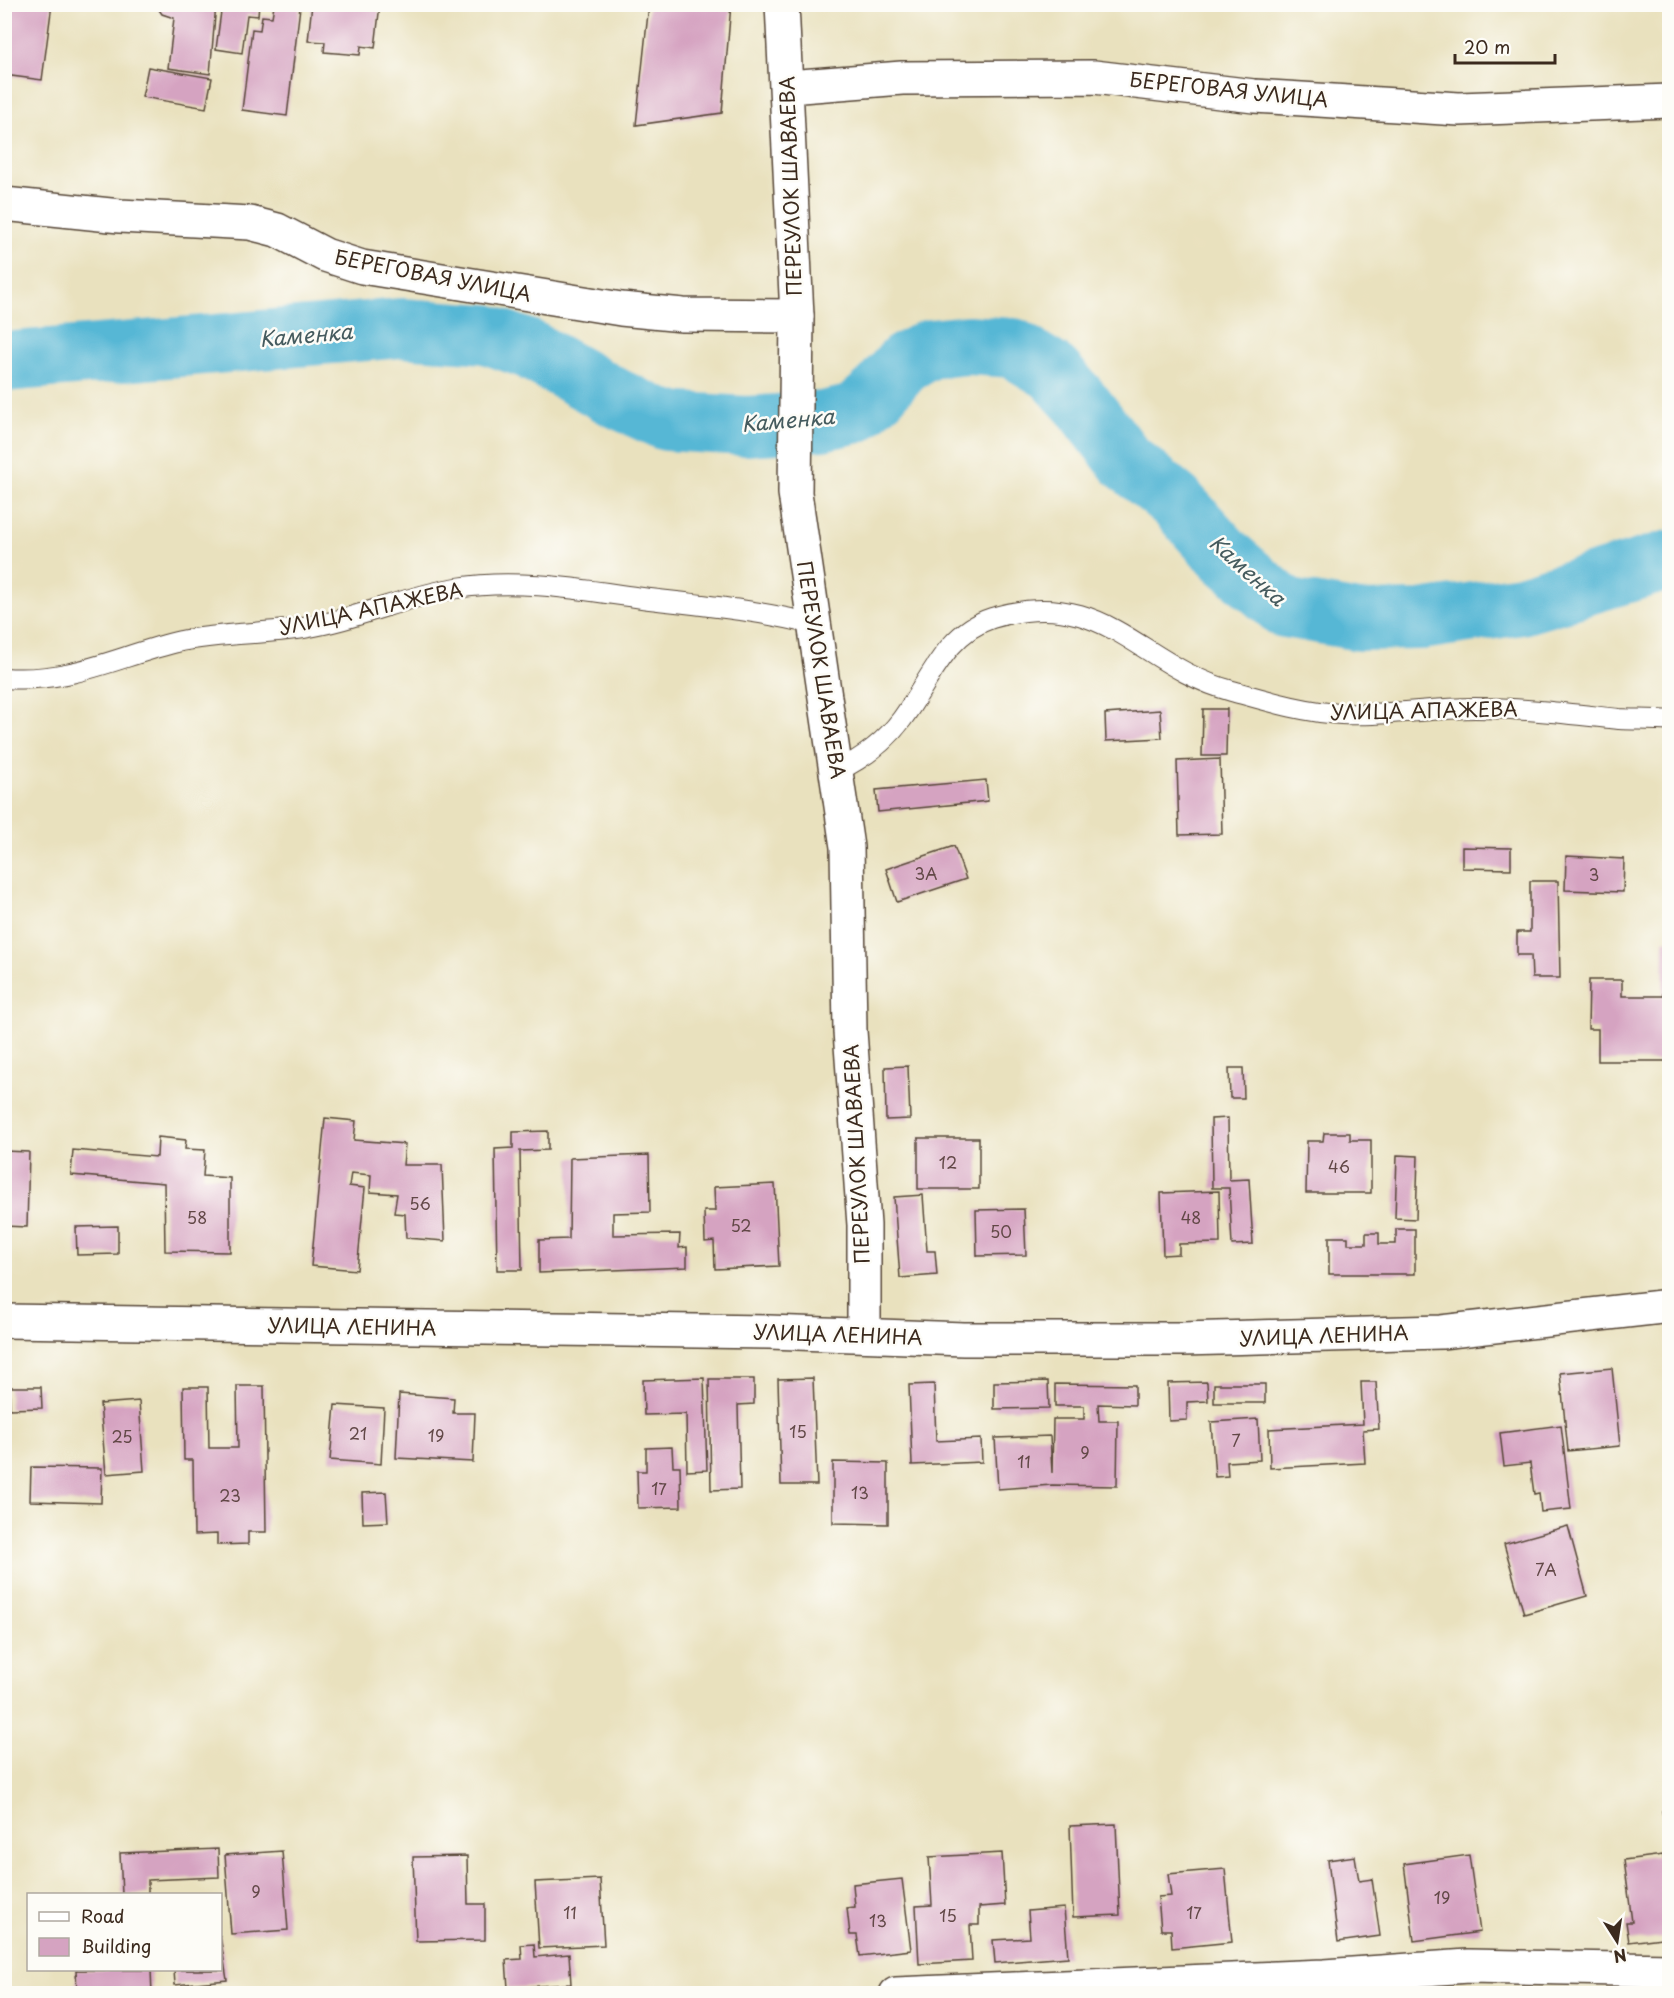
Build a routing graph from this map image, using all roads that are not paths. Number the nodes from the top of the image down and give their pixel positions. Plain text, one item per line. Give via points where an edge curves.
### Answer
1 (782, 4) edge
2 (788, 87) junction
3 (1670, 101) edge
4 (4, 204) edge
5 (797, 316) junction
6 (813, 624) junction
7 (4, 678) edge
8 (1670, 721) edge
9 (837, 771) junction
10 (1670, 1306) edge
11 (4, 1321) edge
12 (864, 1335) junction
13 (1670, 1970) edge
14 (896, 1994) edge

1 - 2 street, ПЕРЕУЛОК ШАВАЕВА
2 - 3 street, БЕРЕГОВАЯ УЛИЦА via 892,78 1094,77 1254,96 1459,109
2 - 5 street, ПЕРЕУЛОК ШАВАЕВА
4 - 5 street, БЕРЕГОВАЯ УЛИЦА via 120,216 250,223 277,230 325,255 362,267 621,309 683,315
5 - 6 street, ПЕРЕУЛОК ШАВАЕВА via 795,492
6 - 7 lane, УЛИЦА АПАЖЕВА via 736,608 538,586 494,585 429,594 304,628 182,641 70,675 27,680
6 - 9 street, ПЕРЕУЛОК ШАВАЕВА
8 - 9 lane, УЛИЦА АПАЖЕВА via 1499,708 1342,714 1310,711 1197,678 1097,620 1064,612 1029,611 976,624 961,635 902,720 881,742
9 - 12 street, ПЕРЕУЛОК ШАВАЕВА via 848,869 850,1031 864,1225
10 - 12 street, УЛИЦА ЛЕНИНА via 1441,1332 1348,1336 1147,1339
11 - 12 street, УЛИЦА ЛЕНИНА
13 - 14 street via 1468,1966

